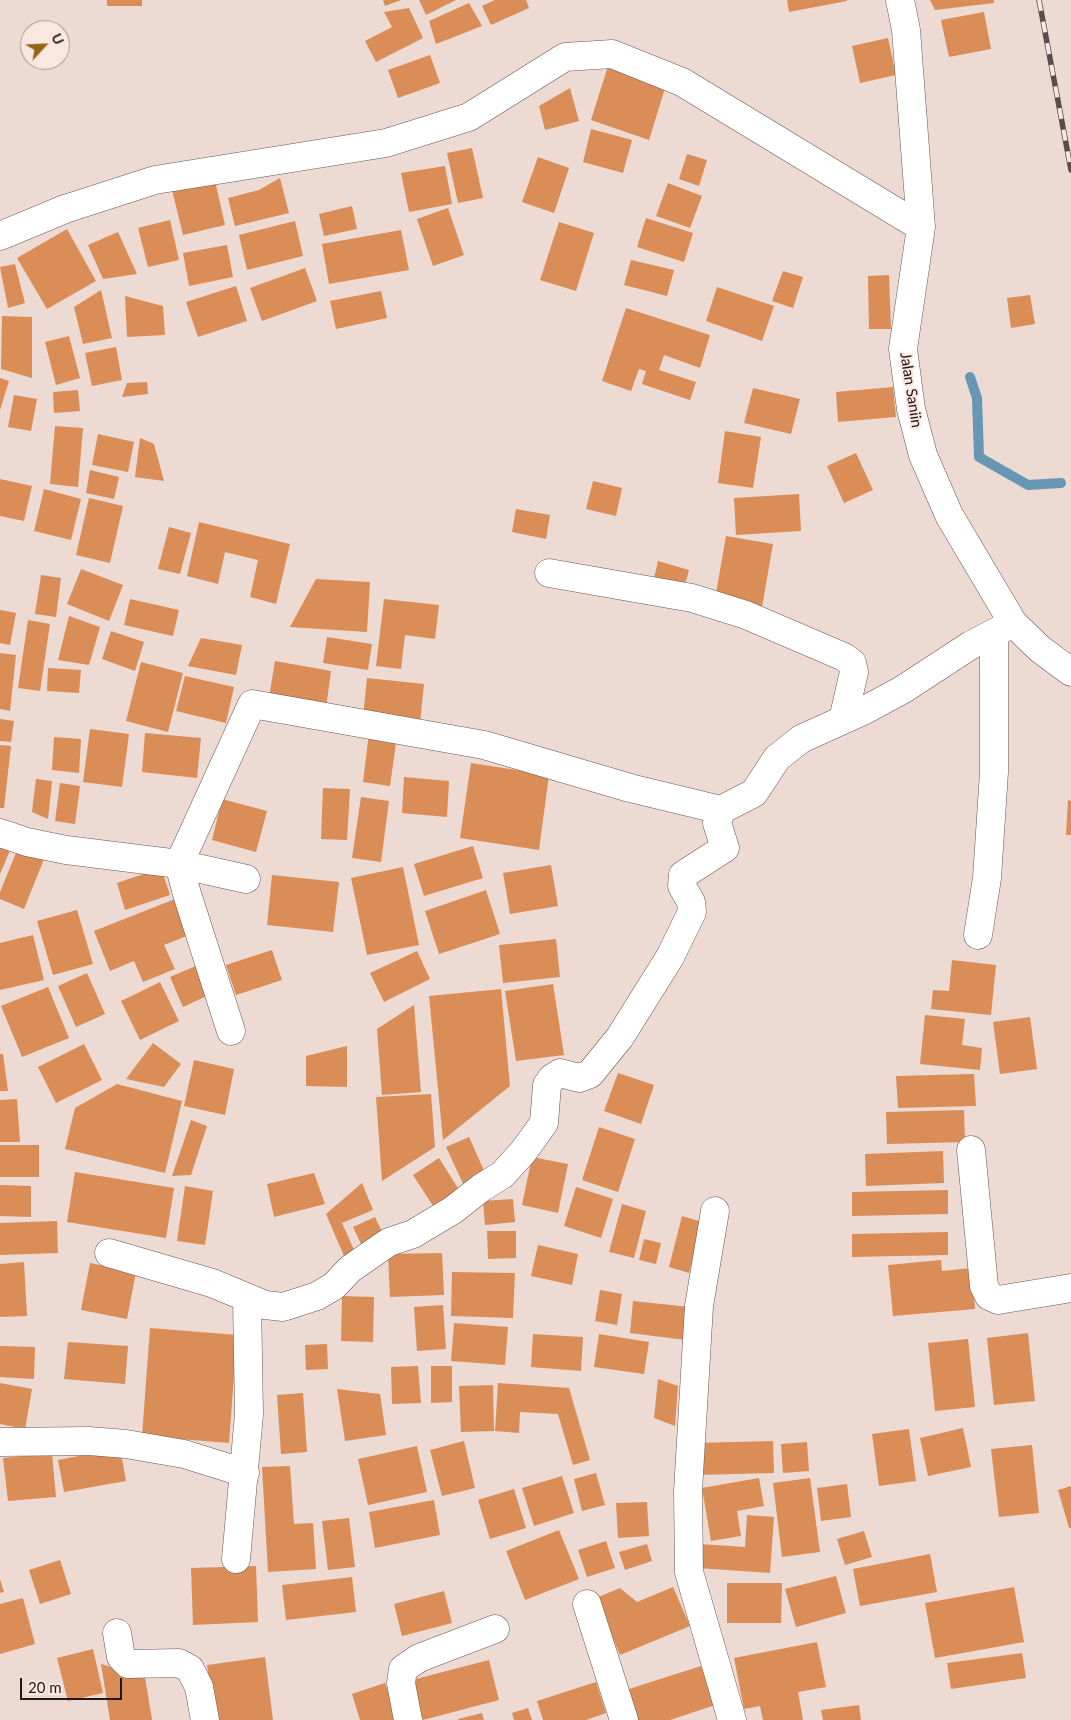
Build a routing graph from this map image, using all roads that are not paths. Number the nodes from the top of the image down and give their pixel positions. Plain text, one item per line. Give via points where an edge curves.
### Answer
1 (900, 0) edge
2 (921, 226) junction
3 (0, 236) edge
4 (549, 573) dead end
5 (1003, 628) junction
6 (1071, 672) edge
7 (843, 720) junction
8 (721, 810) junction
9 (0, 833) edge
10 (179, 864) junction
11 (246, 879) dead end
12 (978, 935) dead end
13 (231, 1031) dead end
14 (971, 1150) dead end
15 (715, 1212) dead end
16 (109, 1253) dead end
17 (1071, 1288) edge
18 (247, 1299) junction
19 (0, 1442) edge
20 (245, 1473) junction
21 (236, 1559) dead end
22 (587, 1604) dead end
23 (495, 1629) dead end
24 (117, 1633) dead end
25 (205, 1720) edge
26 (408, 1720) edge
27 (624, 1720) edge
28 (732, 1720) edge

1 - 2 street, Jalan Saniin via 906,30
2 - 3 street via 682,82 612,54 565,57 469,117 386,144 155,180 65,209
2 - 5 street, Jalan Saniin via 903,349 911,409 923,455
4 - 7 street via 692,598 746,615 844,656 852,663 854,672
5 - 6 street, Jalan Saniin
5 - 7 street via 902,690
5 - 12 street via 987,878
7 - 8 street via 788,748 777,758 754,793
8 - 10 street via 630,788 484,745 252,704
8 - 18 street via 718,823 725,848 683,875 682,886 691,902 692,912 653,985 620,1037 590,1074 579,1078 560,1073 552,1078 547,1085 544,1123 524,1152 502,1175 413,1234 390,1242 317,1296 283,1306
9 - 10 street via 66,850
10 - 11 street
10 - 13 street
14 - 17 street via 984,1286 989,1296 998,1300
15 - 28 street via 699,1306 688,1491 689,1572
16 - 18 street via 212,1283
18 - 20 street via 249,1414
19 - 20 street via 126,1444 184,1454
20 - 21 street
22 - 27 street
23 - 26 street via 426,1654 403,1669 401,1683
24 - 25 street via 121,1657 128,1664 179,1663 190,1669 199,1687

